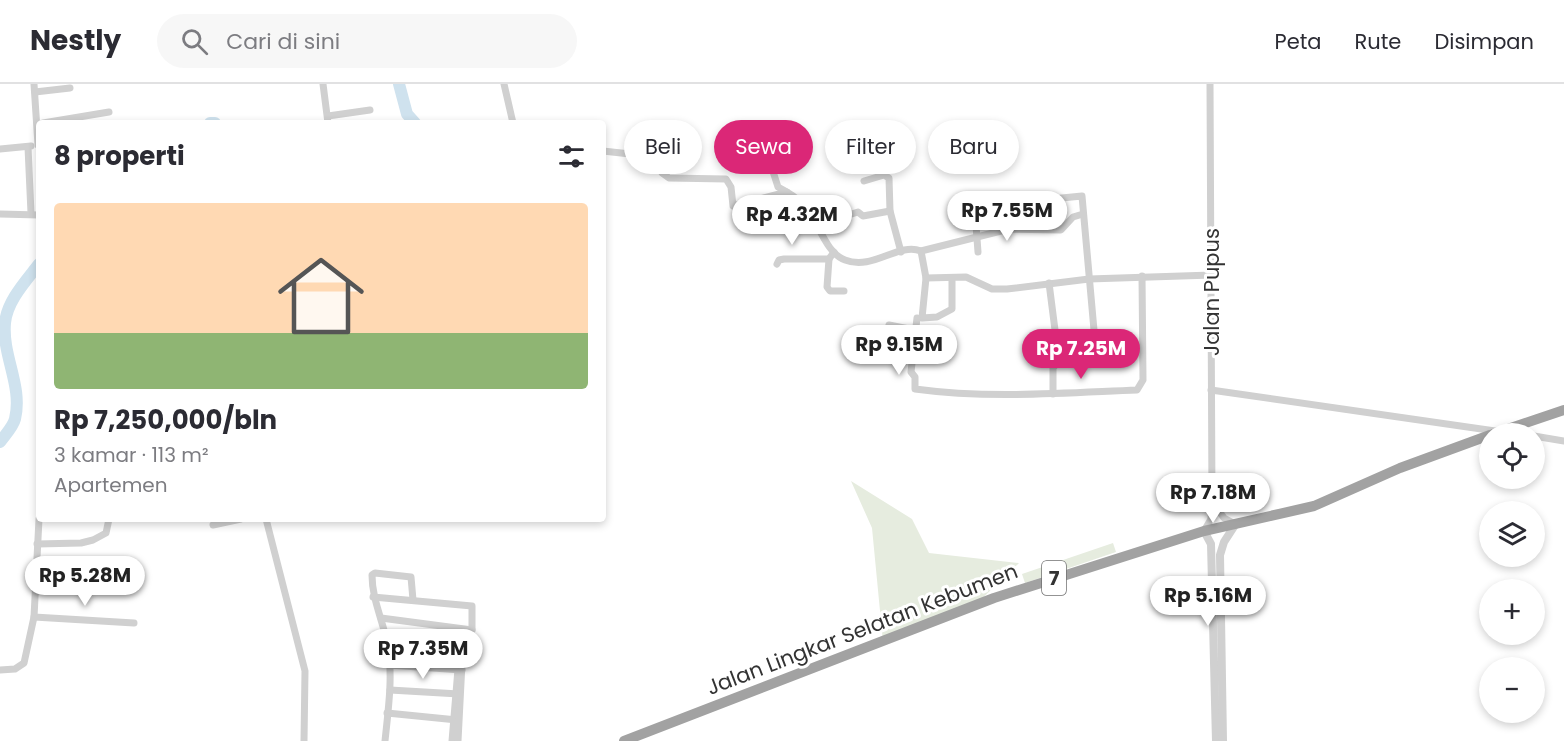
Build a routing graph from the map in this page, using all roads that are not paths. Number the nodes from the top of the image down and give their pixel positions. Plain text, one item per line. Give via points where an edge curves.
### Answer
1 (34, 84) edge
2 (323, 84) edge
3 (504, 84) edge
4 (1210, 84) edge
5 (70, 88) dead end
6 (35, 93) junction
7 (370, 110) dead end
8 (109, 112) dead end
9 (328, 119) edge
10 (39, 120) edge
11 (63, 120) edge
12 (512, 120) edge
13 (36, 145) edge
14 (28, 147) junction
15 (0, 148) edge
16 (606, 151) edge
17 (36, 158) edge
18 (28, 159) junction
19 (774, 174) edge
20 (864, 180) dead end
21 (787, 192) junction
22 (974, 199) dead end
23 (1010, 203) dead end
24 (890, 211) junction
25 (31, 213) junction
26 (0, 214) edge
27 (36, 214) edge
28 (1083, 214) junction
29 (817, 225) junction
30 (977, 239) junction
31 (921, 251) junction
32 (834, 252) junction
33 (901, 252) junction
34 (978, 252) dead end
35 (829, 259) junction
36 (777, 264) dead end
37 (1212, 275) junction
38 (1142, 276) junction
39 (926, 278) junction
40 (952, 278) junction
41 (1089, 279) junction
42 (1049, 283) junction
43 (844, 291) dead end
44 (918, 317) junction
45 (889, 325) dead end
46 (914, 330) junction
47 (1055, 330) dead end
48 (1094, 330) dead end
49 (1059, 361) dead end
50 (1211, 390) junction
51 (1053, 394) junction
52 (1564, 410) edge
53 (1524, 423) edge
54 (1479, 431) edge
55 (1545, 438) edge
56 (1479, 439) edge
57 (1564, 441) edge
58 (1212, 501) junction
59 (39, 522) edge
60 (109, 522) edge
61 (227, 522) edge
62 (267, 522) edge
63 (213, 525) dead end
64 (1235, 525) junction
65 (1204, 531) junction
66 (37, 544) junction
67 (373, 597) junction
68 (413, 600) junction
69 (34, 617) junction
70 (381, 618) junction
71 (134, 622) dead end
72 (471, 630) junction
73 (388, 648) junction
74 (435, 652) junction
75 (465, 653) junction
76 (389, 665) junction
77 (433, 668) junction
78 (461, 668) junction
79 (0, 670) edge
80 (390, 690) junction
81 (458, 694) junction
82 (387, 713) junction
83 (456, 720) junction
84 (304, 741) edge
85 (385, 741) edge
86 (452, 741) edge
87 (458, 741) edge
88 (624, 741) edge
89 (1216, 741) edge
90 (1223, 741) edge

1 - 6 street
2 - 9 street
3 - 12 street
4 - 37 street, Jalan Pupus
5 - 6 street
6 - 10 street
7 - 9 street
8 - 11 street
13 - 14 street
14 - 15 street
14 - 18 street
16 - 21 street via 648,156 659,162 662,173 669,178 724,178 731,187 733,206
17 - 18 street
18 - 25 street
19 - 21 street via 778,186
20 - 24 street via 887,175
21 - 29 street
22 - 30 street
23 - 28 street via 1081,195
24 - 29 street via 863,216 859,212
24 - 33 street
25 - 26 street
25 - 27 street
28 - 30 street via 1073,217 1060,230 1009,229
28 - 41 street
29 - 32 street
30 - 31 street
30 - 34 street
31 - 33 street
31 - 39 street
32 - 33 street via 844,260 863,264
32 - 35 street
35 - 36 street via 784,259
35 - 43 street via 828,290
37 - 38 street
37 - 50 street, Jalan Pupus
38 - 41 street
38 - 51 street via 1140,388
39 - 40 street
39 - 44 street
40 - 42 street via 971,278 997,289
40 - 44 street via 952,309 937,316
41 - 42 street
41 - 48 street
42 - 47 street
44 - 46 street
45 - 46 street
46 - 51 street via 911,372 915,389
49 - 51 street via 1053,368
50 - 54 street
50 - 58 street, Jalan Pupus
52 - 53 highway, Jalan Lingkar Selatan Kebumen / 7
55 - 57 street
56 - 64 highway, Jalan Lingkar Selatan Kebumen / 7 via 1400,468 1334,499
58 - 64 street via 1224,518
58 - 65 street, Jalan Pupus via 1211,519
59 - 66 street
60 - 66 street via 106,533 93,540
61 - 63 street
62 - 84 street via 305,671
64 - 65 highway, Jalan Lingkar Selatan Kebumen / 7
64 - 90 street via 1220,555
65 - 88 highway, Jalan Lingkar Selatan Kebumen / 7 via 994,598
65 - 89 street via 1211,544
66 - 69 street
67 - 68 street
67 - 68 street via 375,573 411,577
67 - 70 street
68 - 72 street via 472,606
69 - 71 street
69 - 79 street via 24,663 15,669
70 - 72 street
70 - 73 street
72 - 75 street
73 - 74 street
73 - 76 street
74 - 75 street
74 - 77 street
75 - 78 street
76 - 77 street
76 - 80 street
77 - 78 street
78 - 81 street
80 - 81 street
80 - 82 street
81 - 83 street
82 - 83 street
82 - 85 street
83 - 86 street
83 - 87 street

